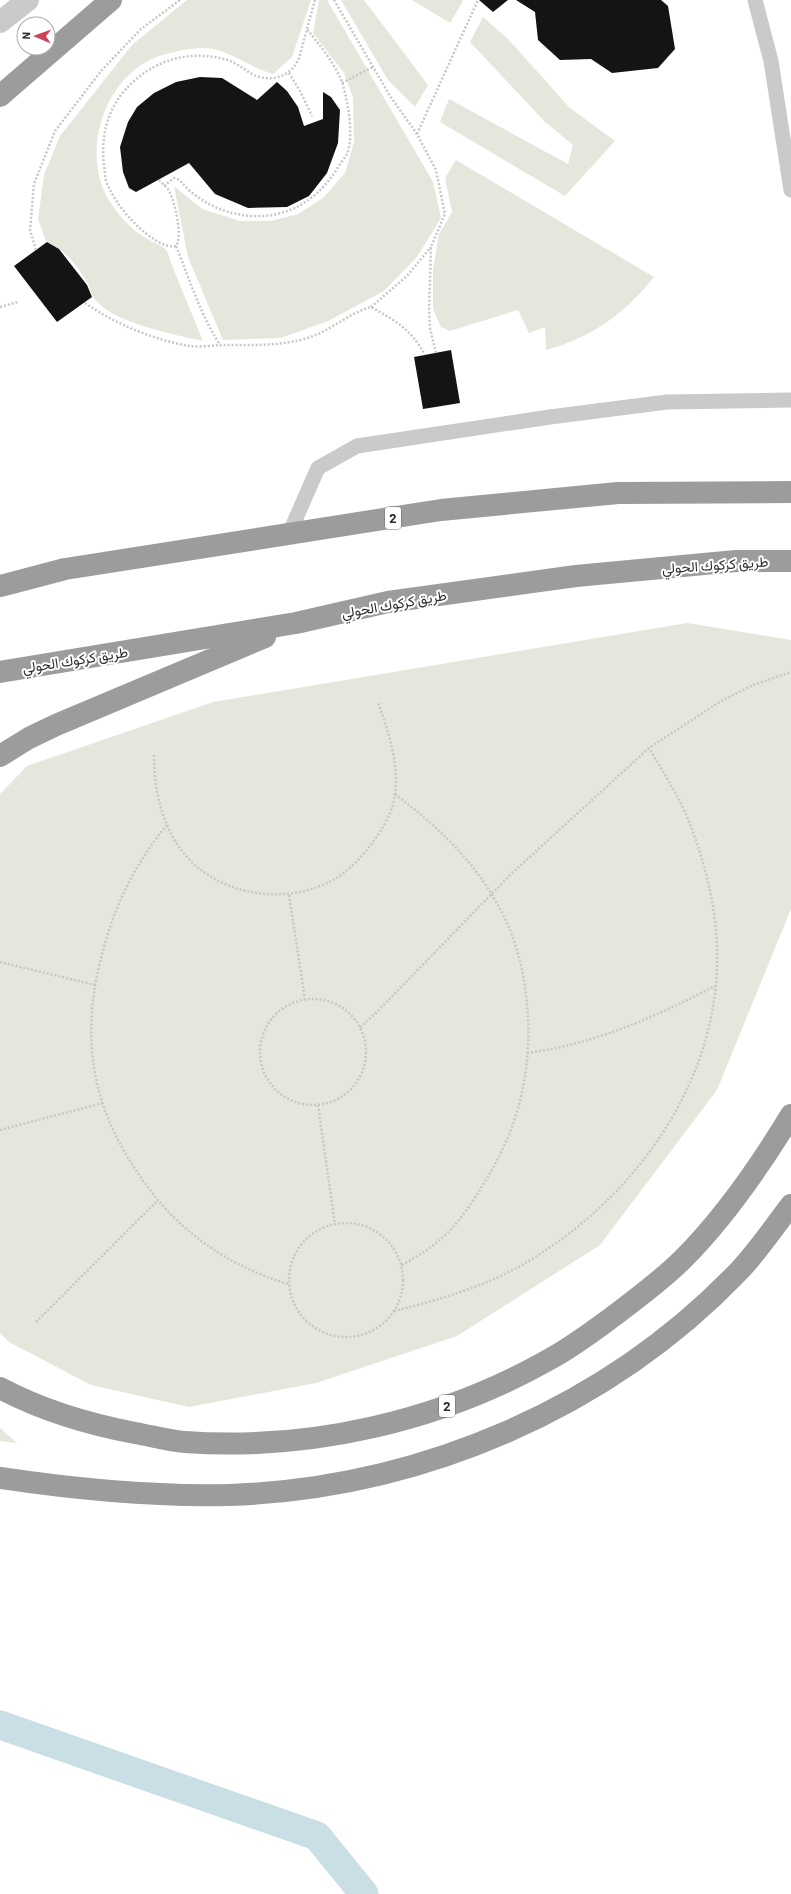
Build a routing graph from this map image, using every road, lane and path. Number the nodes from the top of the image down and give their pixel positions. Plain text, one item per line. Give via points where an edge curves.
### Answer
1 (28, 0) edge
2 (111, 0) edge
3 (180, 0) edge
4 (315, 0) edge
5 (334, 0) edge
6 (478, 0) edge
7 (756, 0) edge
8 (0, 22) edge
9 (307, 29) junction
10 (373, 68) junction
11 (289, 72) junction
12 (342, 83) junction
13 (0, 96) edge
14 (312, 116) dead end
15 (417, 134) junction
16 (159, 180) dead end
17 (164, 186) junction
18 (791, 190) edge
19 (176, 246) junction
20 (431, 247) junction
21 (36, 250) dead end
22 (18, 302) dead end
23 (84, 303) dead end
24 (0, 307) edge
25 (371, 307) junction
26 (220, 345) junction
27 (436, 353) dead end
28 (425, 355) dead end
29 (791, 400) edge
30 (791, 492) edge
31 (290, 534) junction
32 (791, 561) edge
33 (0, 586) edge
34 (296, 623) junction
35 (0, 672) edge
36 (791, 672) edge
37 (378, 702) dead end
38 (649, 748) junction
39 (154, 755) dead end
40 (0, 756) edge
41 (395, 794) junction
42 (167, 825) junction
43 (491, 894) junction
44 (289, 895) junction
45 (0, 962) edge
46 (95, 985) junction
47 (716, 986) junction
48 (305, 999) junction
49 (360, 1027) junction
50 (527, 1053) junction
51 (103, 1103) junction
52 (318, 1105) junction
53 (791, 1115) edge
54 (0, 1130) edge
55 (158, 1200) junction
56 (791, 1205) edge
57 (335, 1224) junction
58 (402, 1265) junction
59 (288, 1284) junction
60 (394, 1311) junction
61 (36, 1322) dead end
62 (0, 1388) edge
63 (0, 1478) edge

1 - 8 street
2 - 13 highway
3 - 21 path via 141,29 101,70 55,131 34,184 30,230
4 - 9 path
5 - 10 path
6 - 15 path
7 - 18 lane via 771,61
9 - 11 path via 299,58
9 - 12 path via 337,71
10 - 12 path
10 - 15 path
11 - 14 path
11 - 19 path via 280,77 265,78 254,75 226,59 182,56 153,67 139,76 117,101 104,132 102,150 106,180 118,204 132,222 151,237 171,247
12 - 17 path via 349,113 347,153 318,194 301,206 276,215 235,214 219,210 202,200 177,178
15 - 20 path via 436,170 445,214
16 - 17 path
17 - 19 path via 172,200 180,232
19 - 26 path via 198,304
20 - 25 path via 407,276
20 - 27 path via 429,311
22 - 24 path
23 - 26 path via 104,317 166,340 190,346
25 - 26 path via 360,310 306,338 263,345
25 - 28 path via 399,322 419,343
29 - 31 lane via 667,402 357,446 318,468
30 - 31 highway, 2 via 618,493 440,510
31 - 33 highway, 2 via 65,568
32 - 34 highway, طريق كركوك الحولي via 736,561 576,576 388,602
34 - 35 highway, طريق كركوك الحولي
34 - 40 highway via 56,725
36 - 38 path via 753,685 721,701
37 - 41 path via 393,754
38 - 43 path
38 - 47 path via 691,825 702,859 716,932
39 - 42 path via 157,796
41 - 43 path via 440,830 461,852
41 - 44 path via 378,836 359,858 332,881
42 - 44 path via 183,852 212,877 229,886 250,892
42 - 46 path via 142,860 122,896 106,941
43 - 49 path
43 - 50 path via 507,922 522,972 528,1012
44 - 48 path
45 - 46 path
46 - 51 path via 90,1029 92,1061
47 - 50 path via 625,1029 565,1047
47 - 60 path via 705,1042 693,1075 656,1146 633,1175 576,1228 526,1263 461,1292
48 - 49 path via 331,1002 352,1016
48 - 52 path via 289,1004 276,1013 266,1026 260,1058 270,1083 286,1098 302,1104
49 - 52 path via 365,1056 362,1070 355,1083 345,1094
50 - 58 path via 522,1096 516,1117 486,1180 459,1219 442,1238
51 - 54 path
51 - 55 path via 120,1146 135,1171
52 - 57 path
53 - 62 highway, 2 via 773,1145 716,1222 683,1259 646,1292 551,1359 495,1387 447,1406 336,1435 265,1444 184,1442 75,1420 22,1400
55 - 59 path via 183,1228 205,1245 228,1259
55 - 61 path
56 - 63 highway via 740,1270 668,1337 572,1401 521,1426 415,1466 359,1480 295,1490 231,1494 179,1495 75,1488
57 - 58 path via 344,1222 374,1229 396,1250
57 - 59 path via 315,1231 303,1241 289,1268
58 - 60 path via 402,1291
59 - 60 path via 299,1314 310,1325 324,1333 339,1337 355,1337 370,1332 384,1323

